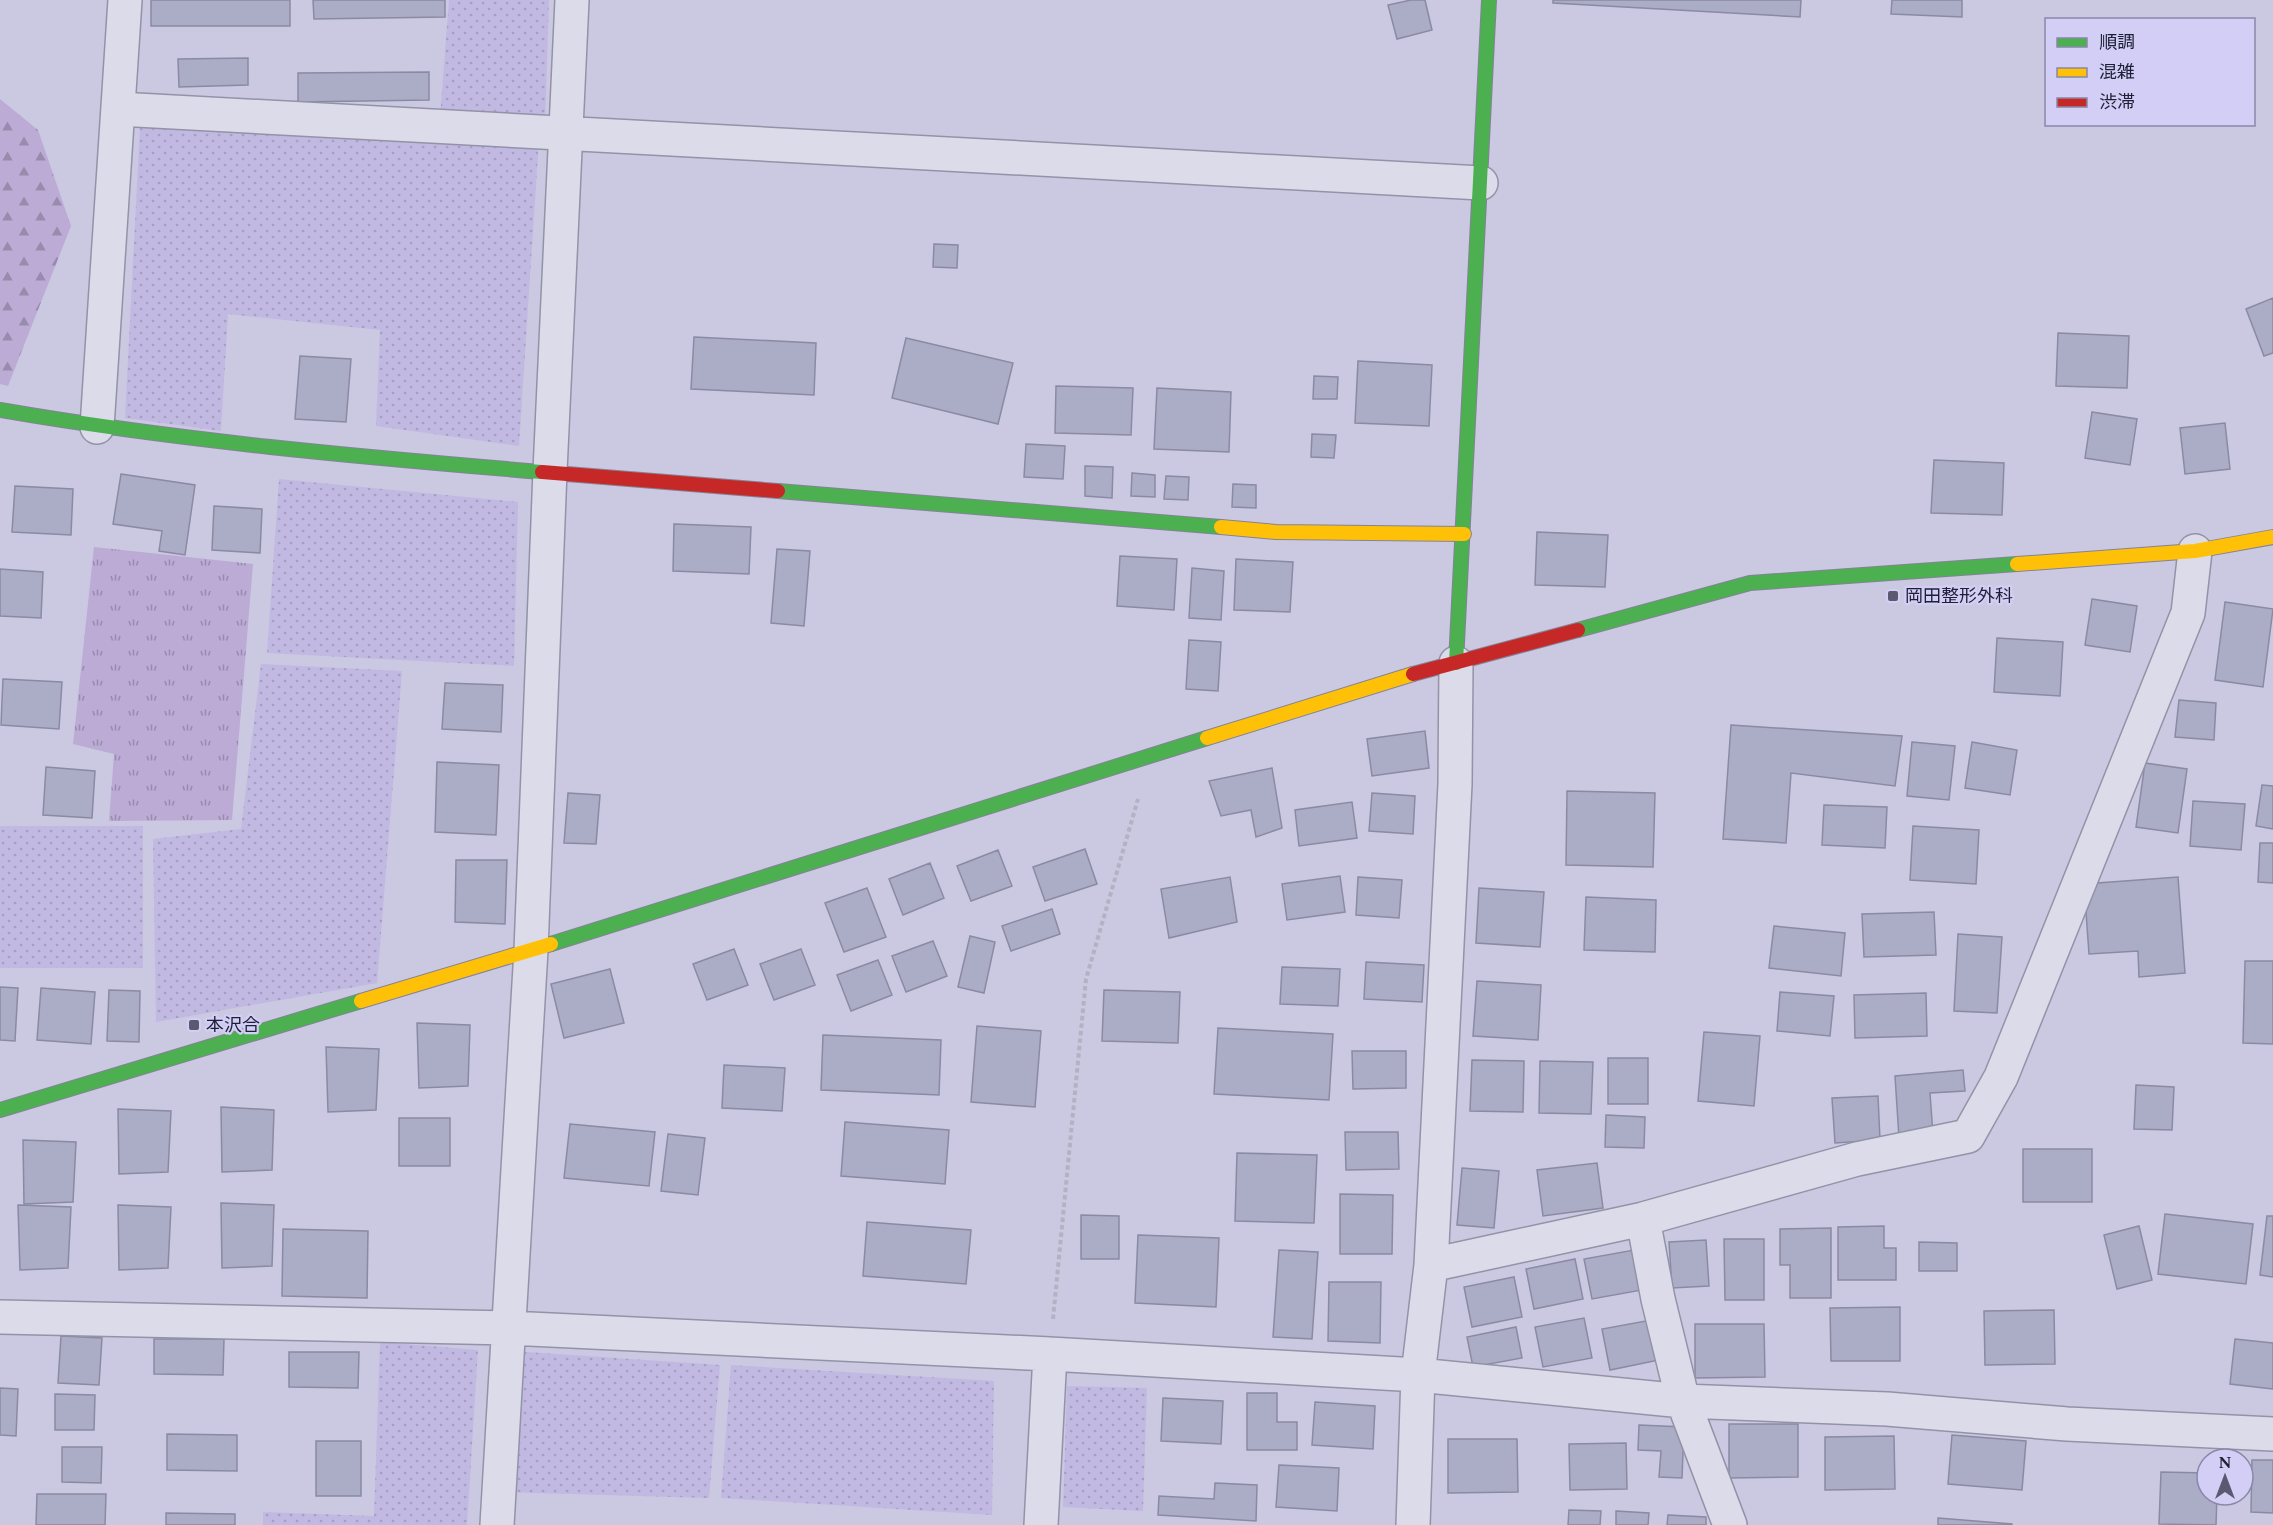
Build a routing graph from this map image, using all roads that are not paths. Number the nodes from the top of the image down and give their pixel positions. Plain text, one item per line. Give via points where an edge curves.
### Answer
1 (125, 0) edge
2 (572, 0) edge
3 (1489, 0) edge
4 (118, 110) junction
5 (566, 135) junction
6 (1481, 183) junction
7 (0, 410) edge
8 (97, 427) junction
9 (550, 471) junction
10 (1464, 534) junction
11 (2273, 537) edge
12 (2195, 551) junction
13 (1456, 663) junction
14 (531, 950) junction
15 (0, 1110) edge
16 (1643, 1219) junction
17 (1431, 1265) junction
18 (0, 1317) edge
19 (508, 1328) junction
20 (1050, 1354) junction
21 (1418, 1375) junction
22 (1683, 1401) junction
23 (2273, 1434) edge
24 (497, 1525) edge
25 (1041, 1525) edge
26 (1413, 1525) edge
27 (1730, 1525) edge

1 - 4 street
2 - 5 street
3 - 6 street
4 - 5 street
4 - 8 street
5 - 6 street
5 - 9 street
6 - 10 street
7 - 8 street
8 - 9 street via 244,445
9 - 10 street via 1276,532
9 - 14 street
10 - 13 street
11 - 12 street
12 - 13 street via 1750,583
12 - 16 street via 2188,614 2001,1077 1968,1136 1857,1159
13 - 14 street via 1378,684
13 - 17 street via 1455,784
14 - 15 street
14 - 19 street
16 - 17 street
16 - 22 street
17 - 21 street
18 - 19 street
19 - 20 street
19 - 24 street
20 - 21 street
20 - 25 street
21 - 22 street
21 - 26 street
22 - 23 street via 1887,1409 2067,1424
22 - 27 street

